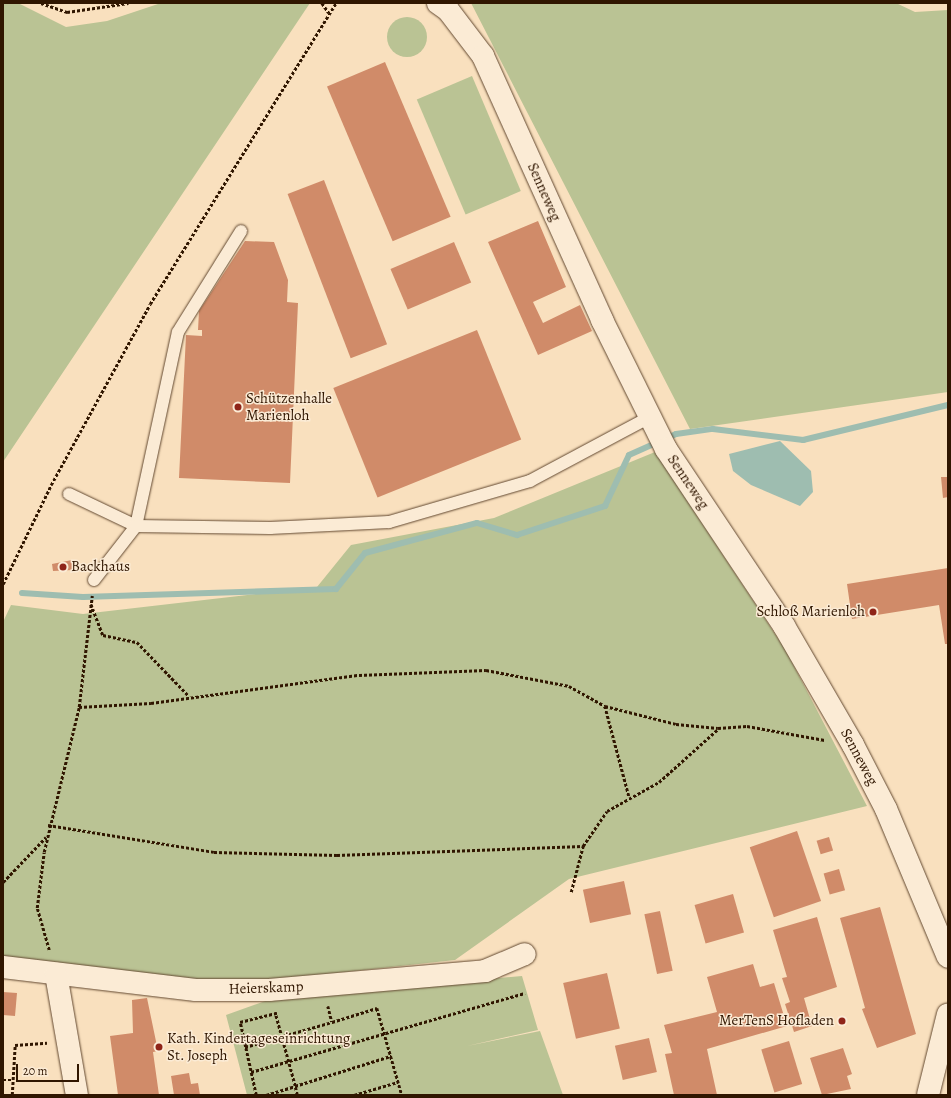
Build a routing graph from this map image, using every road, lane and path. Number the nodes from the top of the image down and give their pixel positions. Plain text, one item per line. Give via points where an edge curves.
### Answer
1 (41, 3) edge
2 (128, 3) edge
3 (322, 3) edge
4 (336, 3) edge
5 (438, 3) edge
6 (328, 12) junction
7 (241, 230) dead end
8 (658, 432) junction
9 (69, 494) dead end
10 (136, 526) junction
11 (94, 580) dead end
12 (3, 584) edge
13 (189, 697) junction
14 (605, 706) junction
15 (79, 707) junction
16 (718, 728) junction
17 (846, 733) junction
18 (629, 796) junction
19 (48, 825) junction
20 (46, 837) junction
21 (583, 846) junction
22 (3, 882) edge
23 (571, 892) dead end
24 (525, 954) dead end
25 (948, 957) edge
26 (3, 967) edge
27 (56, 974) junction
28 (525, 993) dead end
29 (326, 1001) dead end
30 (273, 1006) dead end
31 (283, 1011) dead end
32 (275, 1013) junction
33 (948, 1014) edge
34 (332, 1022) junction
35 (384, 1033) junction
36 (281, 1036) junction
37 (69, 1042) junction
38 (245, 1047) junction
39 (391, 1056) junction
40 (288, 1061) junction
41 (251, 1072) junction
42 (3, 1080) edge
43 (12, 1080) junction
44 (398, 1082) junction
45 (295, 1086) junction
46 (371, 1090) junction
47 (12, 1095) edge
48 (77, 1095) edge
49 (256, 1095) edge
50 (266, 1095) edge
51 (297, 1095) edge
52 (354, 1095) edge
53 (372, 1095) edge
54 (402, 1095) edge
55 (927, 1095) edge

1 - 2 path via 67,12
3 - 6 path
4 - 6 path
5 - 8 street, Senneweg via 448,10 483,56
6 - 12 path via 150,304 51,485
7 - 10 lane via 178,332
8 - 10 lane via 530,481 389,522 270,528
8 - 17 street, Senneweg via 784,626
9 - 10 lane
10 - 11 lane
13 - 14 path via 359,675 486,670 569,686
13 - 15 path
13 - 15 path via 137,642 103,635 91,604
14 - 16 path via 676,724
14 - 18 path
15 - 19 path
16 - 17 path via 747,726 824,740
16 - 18 path via 659,782
17 - 25 street, Senneweg via 886,809
18 - 21 path via 607,811
19 - 20 path
19 - 21 path via 214,852 337,855
20 - 22 path
20 - 27 path via 37,908
21 - 23 path
24 - 27 street, Heierskamp via 485,971 269,990 196,990
26 - 27 street, Heierskamp
27 - 37 street
28 - 35 path
29 - 34 path
30 - 32 path
31 - 32 path
32 - 36 path
32 - 38 path via 240,1022
33 - 55 street
34 - 35 path via 377,1008
34 - 36 path
35 - 39 path
35 - 40 path
36 - 38 path
36 - 40 path
37 - 43 path via 15,1045
37 - 48 street
38 - 41 path
39 - 44 path
39 - 45 path
40 - 41 path
40 - 45 path
41 - 49 path
42 - 43 path
43 - 47 path
44 - 46 path
44 - 54 path
45 - 50 path
45 - 51 path
46 - 52 path
46 - 53 path

